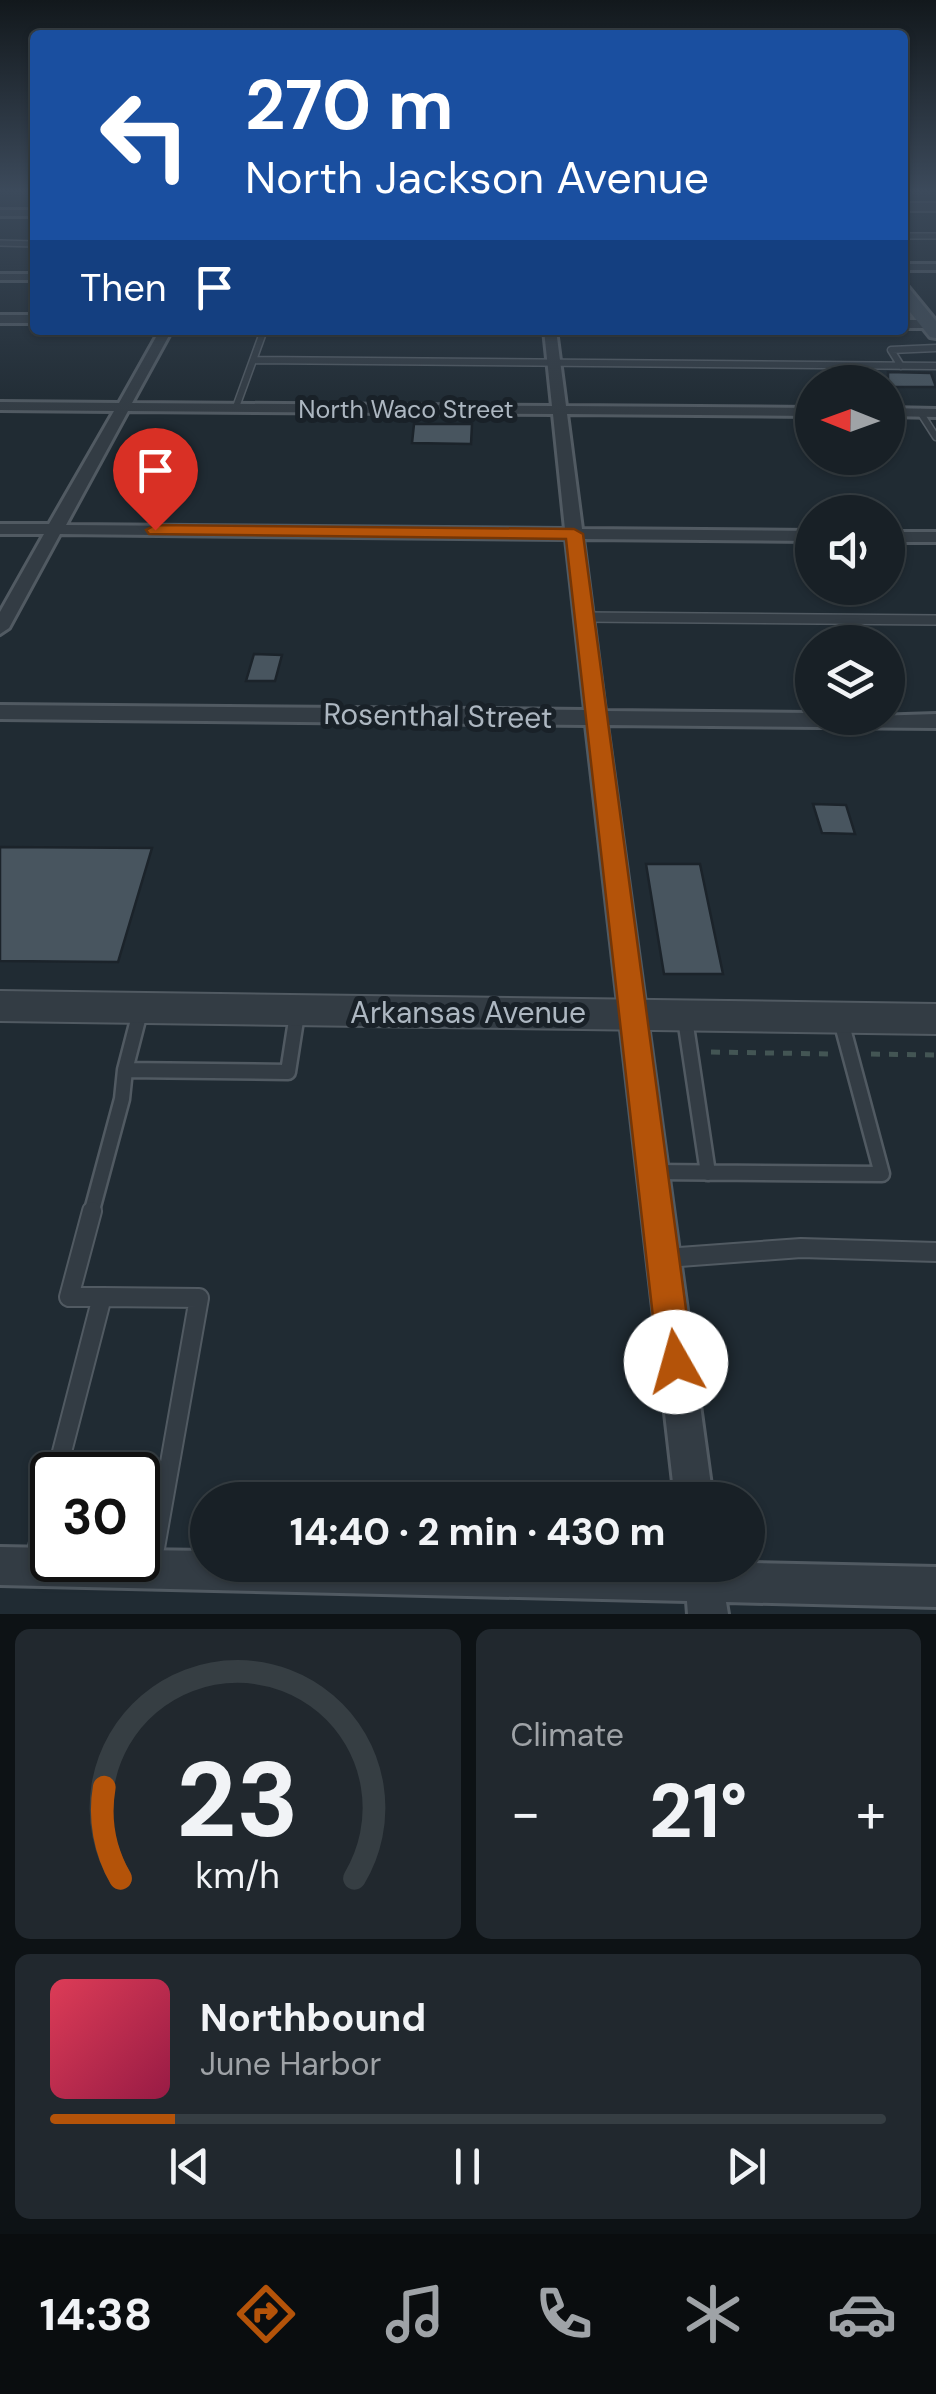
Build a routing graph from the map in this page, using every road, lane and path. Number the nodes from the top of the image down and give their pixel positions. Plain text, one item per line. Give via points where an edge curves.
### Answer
1 (908, 267) edge
2 (936, 267) edge
3 (0, 277) edge
4 (30, 277) edge
5 (908, 297) edge
6 (0, 319) edge
7 (30, 319) edge
8 (931, 322) edge
9 (163, 335) edge
10 (262, 335) edge
11 (551, 335) edge
12 (936, 348) edge
13 (254, 360) junction
14 (554, 362) junction
15 (814, 365) edge
16 (899, 365) edge
17 (905, 366) edge
18 (935, 367) edge
19 (0, 406) edge
20 (123, 407) junction
21 (236, 408) junction
22 (560, 410) junction
23 (795, 412) edge
24 (928, 412) edge
25 (936, 436) edge
26 (0, 529) edge
27 (55, 530) junction
28 (574, 534) junction
29 (795, 536) edge
30 (905, 537) edge
31 (936, 537) edge
32 (584, 617) junction
33 (936, 620) edge
34 (0, 628) edge
35 (0, 712) edge
36 (596, 718) junction
37 (936, 721) edge
38 (0, 1006) edge
39 (140, 1008) junction
40 (297, 1012) junction
41 (631, 1014) junction
42 (684, 1014) junction
43 (840, 1017) junction
44 (936, 1018) edge
45 (691, 1052) junction
46 (850, 1054) junction
47 (936, 1055) edge
48 (125, 1070) junction
49 (651, 1172) junction
50 (708, 1173) junction
51 (936, 1252) edge
52 (662, 1258) junction
53 (102, 1298) junction
54 (62, 1452) edge
55 (692, 1482) edge
56 (160, 1524) edge
57 (30, 1538) edge
58 (17, 1566) edge
59 (160, 1570) edge
60 (705, 1587) edge
61 (936, 1587) edge

1 - 2 street
3 - 4 street
5 - 8 main road
6 - 7 street
9 - 20 street
10 - 13 lane
11 - 14 street
12 - 16 lane via 891,350
13 - 14 lane
13 - 21 lane
14 - 15 lane
14 - 22 street
17 - 18 lane
19 - 20 street, North Waco Street
20 - 21 street, North Waco Street
20 - 27 street
21 - 22 street, North Waco Street
22 - 23 street, North Waco Street
22 - 28 street
24 - 25 lane
26 - 27 street
27 - 28 street
27 - 34 street
28 - 29 street
28 - 32 street
30 - 31 street
32 - 33 lane
32 - 36 street
35 - 36 street, Rosenthal Street
36 - 37 street, Rosenthal Street
36 - 41 street
38 - 39 street, Arkansas Avenue
39 - 40 street, Arkansas Avenue
39 - 48 lane
40 - 41 street, Arkansas Avenue
40 - 48 lane via 288,1072
41 - 42 street, Arkansas Avenue
41 - 49 street
42 - 43 street, Arkansas Avenue
42 - 45 lane
43 - 44 street, Arkansas Avenue
43 - 46 lane
45 - 46 path
45 - 50 lane
46 - 47 path
46 - 50 lane via 882,1174
48 - 53 lane via 69,1297
49 - 50 lane
49 - 52 street
51 - 52 lane via 819,1244
52 - 55 street
53 - 54 lane
53 - 56 lane via 199,1298
57 - 58 lane
59 - 60 street
60 - 61 street

